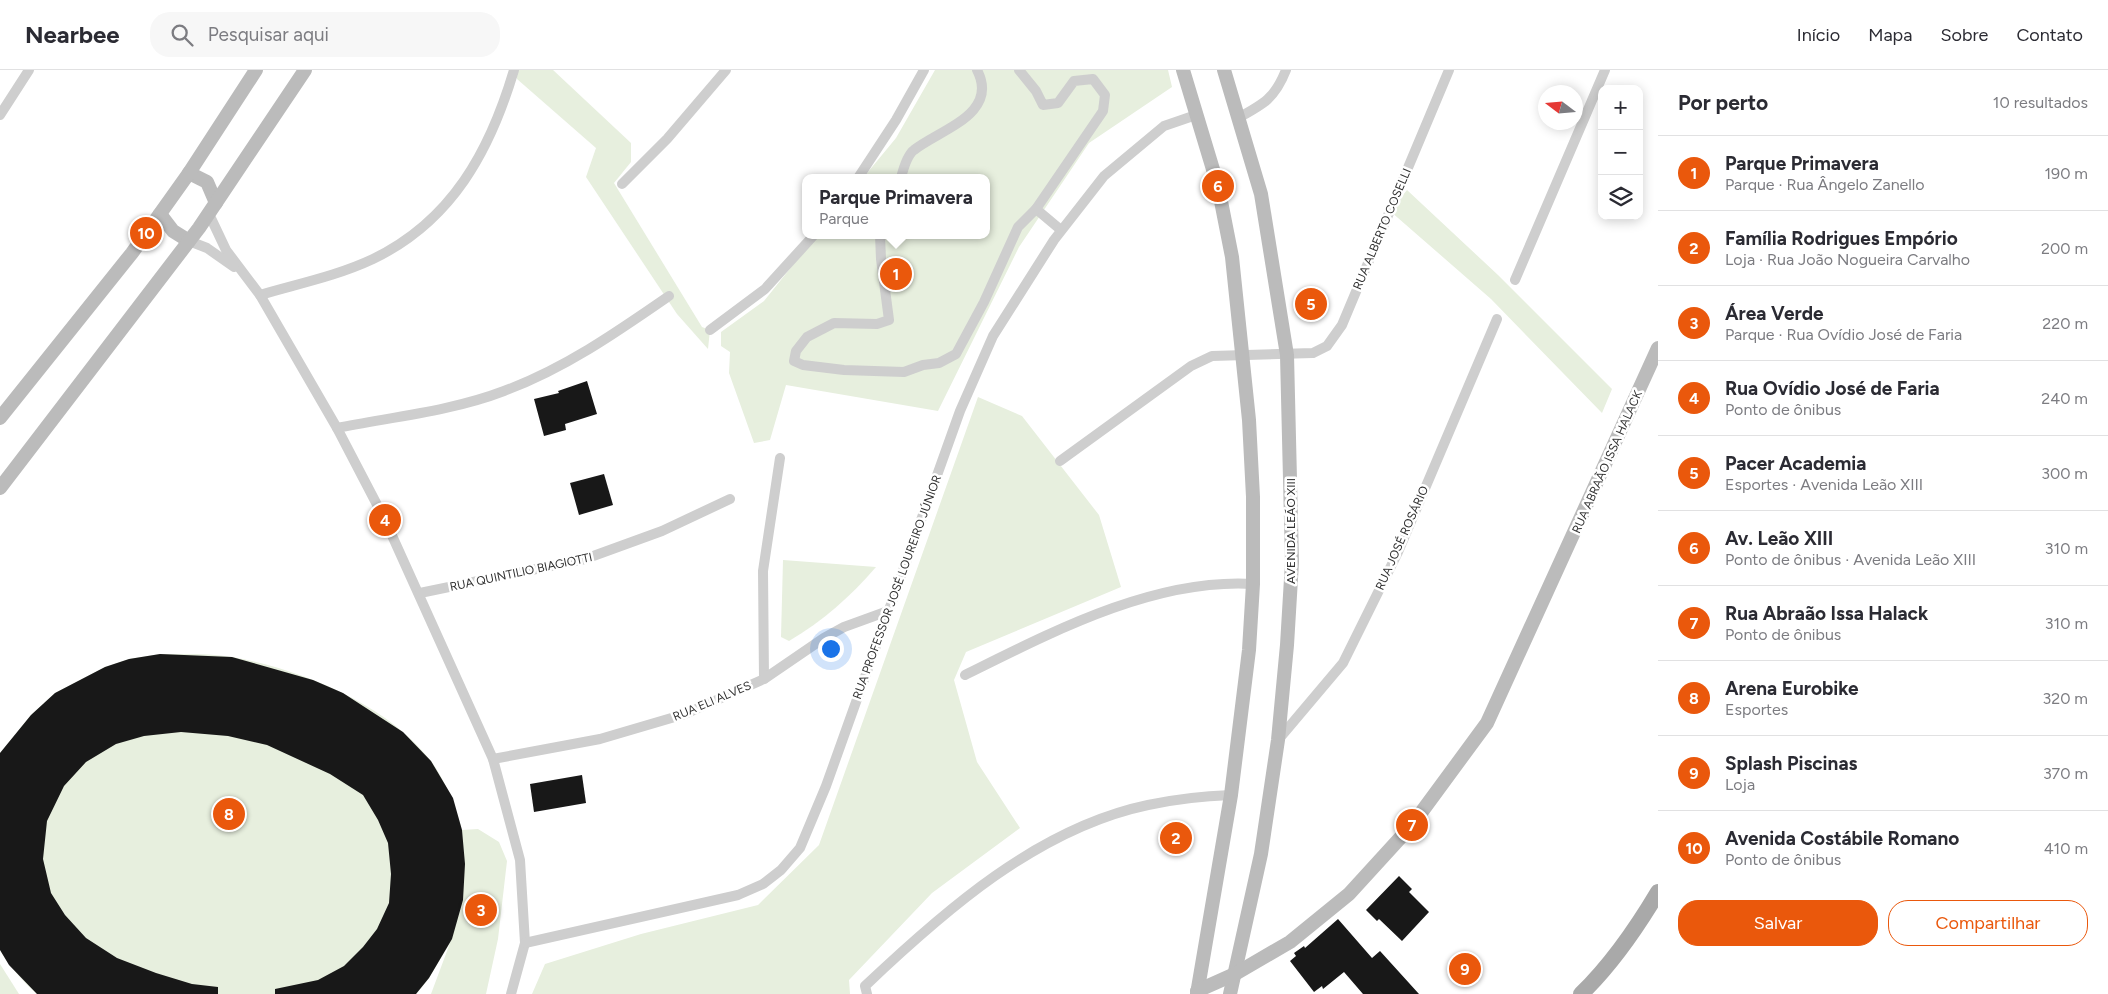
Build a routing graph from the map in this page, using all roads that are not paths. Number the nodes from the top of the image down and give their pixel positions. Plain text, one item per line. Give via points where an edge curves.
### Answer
1 (29, 70) edge
2 (256, 70) edge
3 (305, 70) edge
4 (514, 70) edge
5 (726, 70) edge
6 (977, 70) edge
7 (1019, 70) edge
8 (1183, 70) edge
9 (1224, 70) edge
10 (1286, 70) edge
11 (1449, 70) edge
12 (1605, 70) edge
13 (923, 71) edge
14 (0, 115) edge
15 (1196, 115) junction
16 (1238, 118) junction
17 (189, 173) junction
18 (861, 174) edge
19 (903, 174) edge
20 (622, 184) dead end
21 (213, 208) junction
22 (1036, 209) junction
23 (160, 214) junction
24 (1061, 230) junction
25 (810, 239) edge
26 (880, 239) edge
27 (189, 241) junction
28 (241, 272) junction
29 (1515, 280) dead end
30 (260, 295) junction
31 (669, 296) dead end
32 (1497, 319) dead end
33 (710, 330) dead end
34 (1658, 348) edge
35 (1242, 355) junction
36 (1287, 355) junction
37 (0, 418) edge
38 (337, 428) junction
39 (780, 458) dead end
40 (1060, 461) dead end
41 (0, 488) edge
42 (730, 499) dead end
43 (1253, 584) junction
44 (420, 593) junction
45 (888, 612) junction
46 (965, 675) dead end
47 (764, 679) junction
48 (1278, 740) junction
49 (493, 760) junction
50 (1231, 795) junction
51 (1658, 892) edge
52 (525, 943) junction
53 (1235, 974) junction
54 (866, 990) edge
55 (1195, 993) edge
56 (511, 994) edge
57 (1230, 994) edge
58 (1581, 994) edge

1 - 14 street
2 - 17 main road
3 - 21 main road
4 - 30 street via 483,153 454,196 420,230 373,259 325,277
5 - 20 street via 667,139
6 - 19 street via 982,80 981,100 962,122 912,151
7 - 22 street via 1043,105 1058,103 1074,81 1093,79 1106,95 1103,111
8 - 15 main road
9 - 16 main road, AVENIDA LEÃO XIII
10 - 16 street via 1279,87 1266,102
11 - 36 street, RUA ALBERTO COSELLI via 1342,325 1328,346 1313,353
12 - 29 street
13 - 18 street
15 - 24 street, RUA PROFESSOR JOSÉ LOUREIRO JÚNIOR via 1164,126 1104,176
15 - 35 main road via 1218,186 1232,257
16 - 36 main road, AVENIDA LEÃO XIII via 1261,194
17 - 21 main road via 207,182
17 - 23 main road
21 - 27 main road
21 - 28 street via 222,244
22 - 24 street
22 - 26 street via 1018,227 956,354 939,363 904,372 844,370 794,361 796,352 807,337 834,323 877,324 889,320
23 - 27 main road via 173,231
23 - 37 main road
24 - 45 street, RUA PROFESSOR JOSÉ LOUREIRO JÚNIOR via 993,336 960,410
25 - 33 street via 765,289
27 - 28 street via 206,248
27 - 41 main road
28 - 30 street
30 - 38 street
31 - 38 street via 602,343 505,391 457,406
32 - 48 street, RUA JOSÉ ROSÁRIO via 1398,552 1343,663
34 - 53 main road, RUA ABRAÃO ISSA HALACK via 1487,723 1412,825 1349,894 1290,942
35 - 36 street, RUA ALBERTO COSELLI
35 - 40 street, RUA ALBERTO COSELLI via 1212,356 1191,366
35 - 43 main road via 1253,497
36 - 48 main road, AVENIDA LEÃO XIII via 1292,562
38 - 44 street
39 - 47 street via 763,571
42 - 44 street, RUA QUINTILIO BIAGIOTTI via 662,531 585,559
43 - 46 street via 1224,582 1192,586 1128,604 1044,636
43 - 50 main road via 1249,650
44 - 49 street
45 - 47 street, RUA ELI ALVES via 824,638
45 - 52 street, RUA PROFESSOR JOSÉ LOUREIRO JÚNIOR via 826,786 800,848 781,870 763,884 738,896
47 - 49 street, RUA ELI ALVES via 685,714 600,738
48 - 53 main road, AVENIDA LEÃO XIII via 1261,854
49 - 52 street via 520,860
50 - 54 street via 1190,797 1146,805 1094,822 1039,848 971,892 922,932
50 - 55 main road
51 - 58 main road via 1633,933 1598,978
52 - 56 street
53 - 55 main road, RUA ABRAÃO ISSA HALACK
53 - 57 main road, AVENIDA LEÃO XIII

